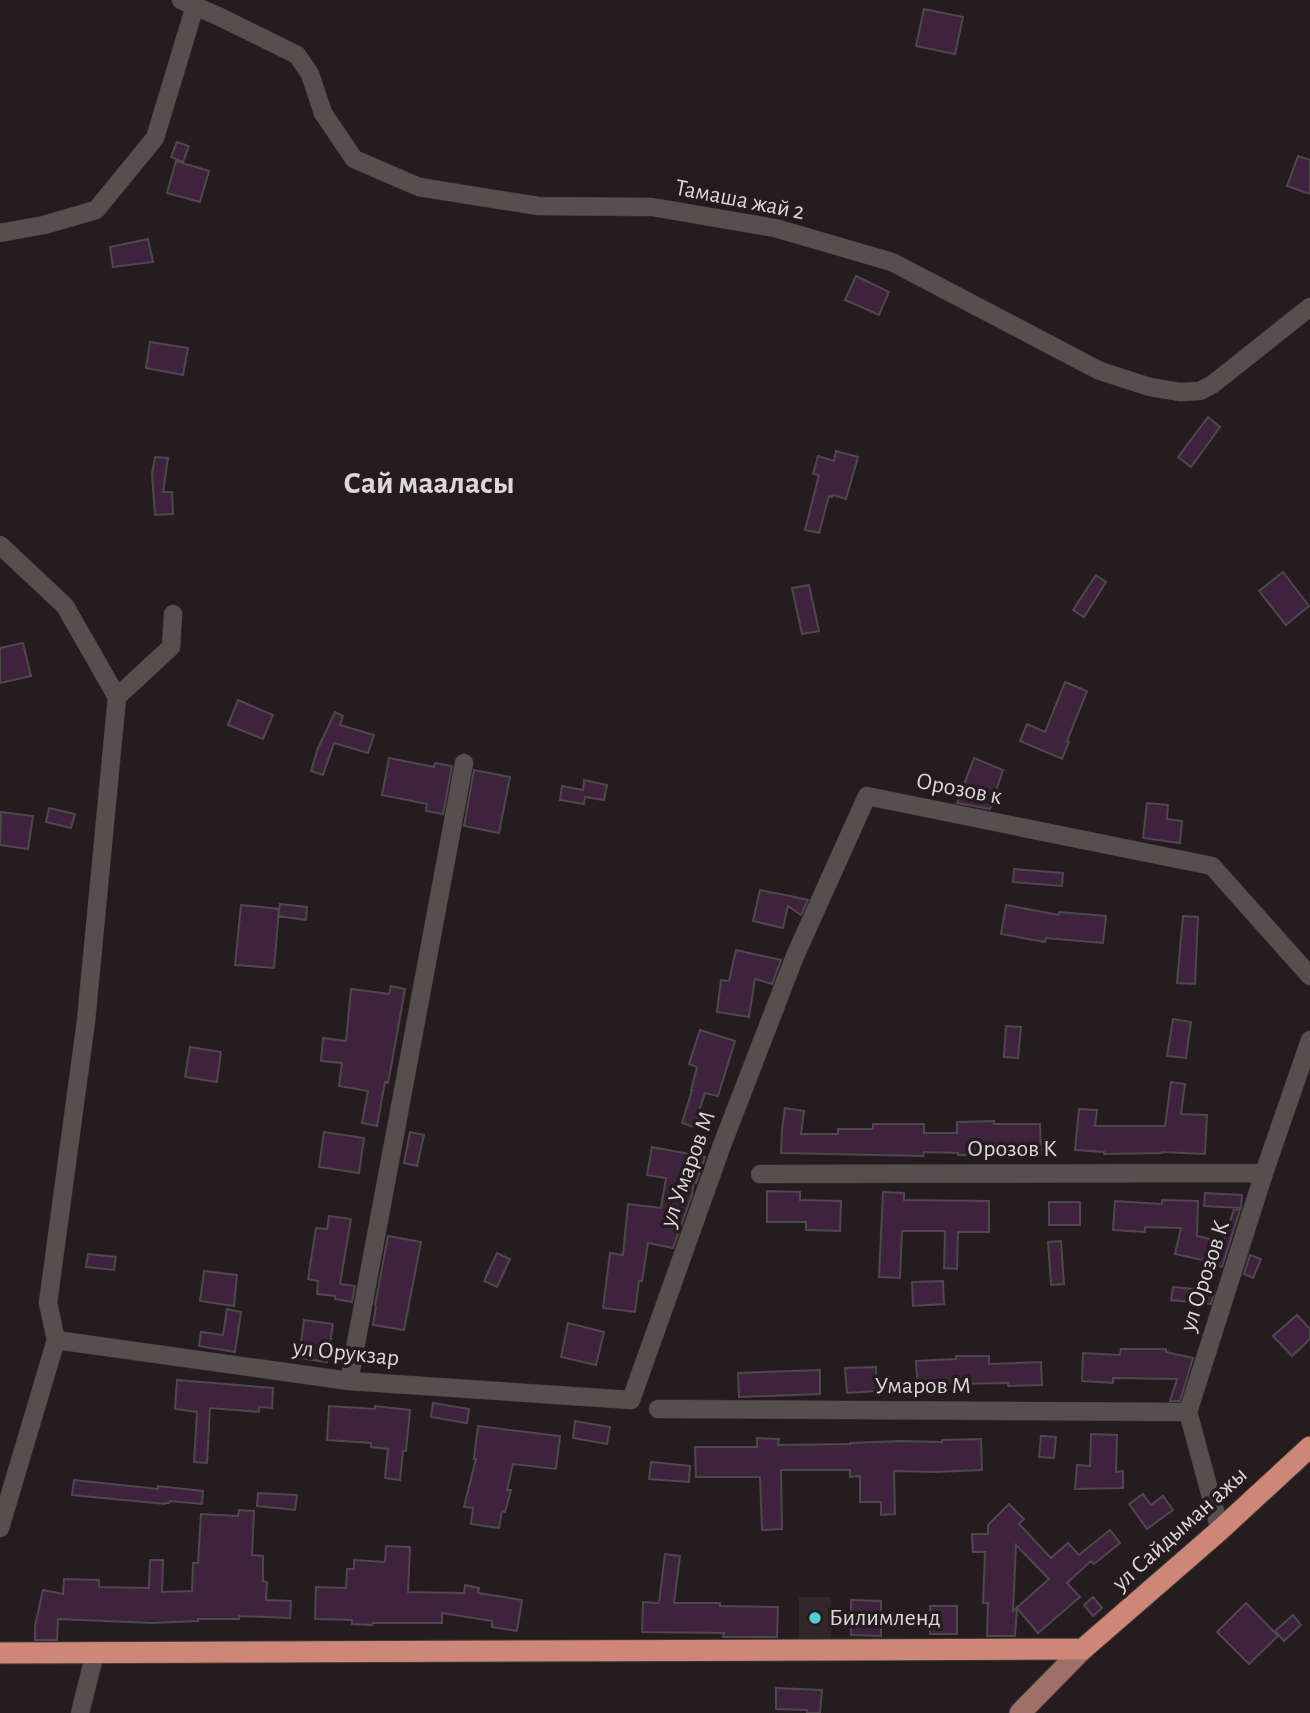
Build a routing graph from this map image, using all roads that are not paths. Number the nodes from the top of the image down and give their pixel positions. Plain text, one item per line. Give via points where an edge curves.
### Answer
1 (188, 3) edge
2 (221, 8) edge
3 (0, 233) edge
4 (1310, 307) edge
5 (0, 545) edge
6 (173, 614) dead end
7 (117, 697) junction
8 (464, 763) dead end
9 (795, 956) joint
10 (1310, 976) edge
11 (1310, 1040) edge
12 (1264, 1173) junction
13 (760, 1174) dead end
14 (56, 1340) junction
15 (349, 1381) junction
16 (631, 1400) joint
17 (658, 1409) dead end
18 (1188, 1412) junction
19 (1310, 1447) edge
20 (0, 1528) edge
21 (1220, 1530) junction
22 (1083, 1649) junction
23 (0, 1653) edge
24 (95, 1653) junction
25 (80, 1713) edge
26 (1020, 1713) edge

1 - 2 street, Тамаша жай 2
1 - 3 street via 155,138 96,210
2 - 4 street, Тамаша жай 2 via 297,55 310,74 323,113 354,159 419,187 538,206 652,208 775,228 892,262 1100,371 1180,392 1200,391 1213,384
5 - 7 street via 65,606
6 - 7 street via 171,647
7 - 14 street via 86,1021 48,1303
8 - 15 street
9 - 10 street, Орозов к via 867,796 1212,866
9 - 16 street, ул Умаров М
11 - 12 street, ул Орозов К
12 - 13 street, Орозов К
12 - 18 street, ул Орозов К
14 - 15 street, ул Орукзар
14 - 20 street
15 - 16 street, ул Орукзар
17 - 18 street, Умаров М
18 - 21 street
19 - 21 highway, ул Сайдыман ажы
21 - 22 highway, ул Сайдыман ажы
22 - 24 highway
22 - 26 main road
23 - 24 highway
24 - 25 street

